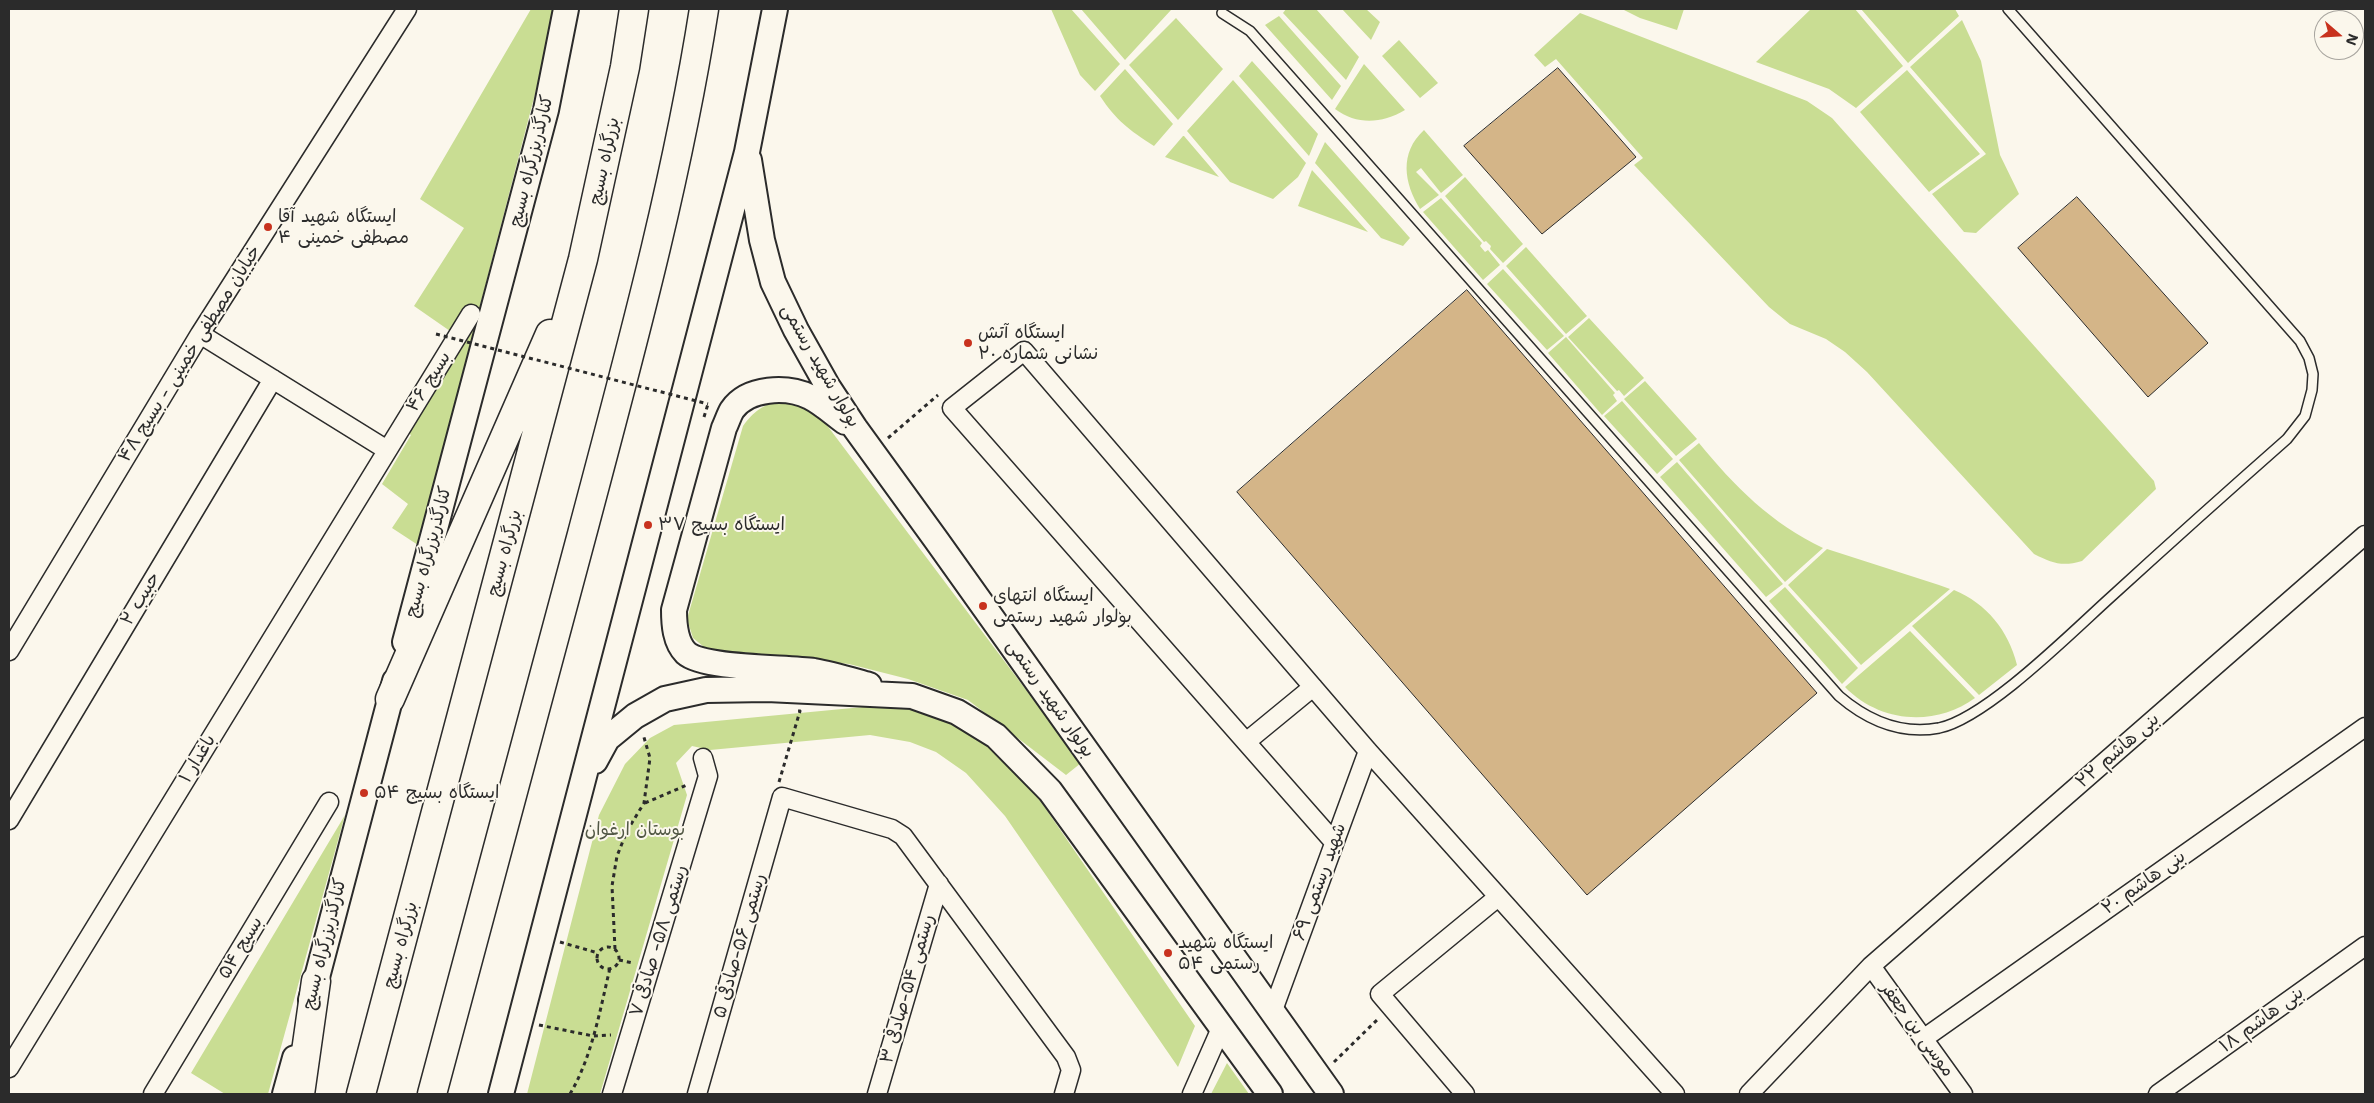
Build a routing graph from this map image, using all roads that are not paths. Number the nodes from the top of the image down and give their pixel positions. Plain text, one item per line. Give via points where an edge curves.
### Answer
1 (407, 9) edge
2 (566, 9) edge
3 (634, 9) edge
4 (704, 9) edge
5 (775, 9) edge
6 (2008, 9) edge
7 (1222, 13) dead end
8 (747, 152) junction
9 (583, 259) junction
10 (471, 314) dead end
11 (200, 334) junction
12 (273, 379) junction
13 (854, 428) junction
14 (387, 450) junction
15 (2365, 535) edge
16 (9, 651) edge
17 (1313, 687) junction
18 (912, 696) junction
19 (390, 699) junction
20 (2365, 727) edge
21 (1246, 742) junction
22 (1368, 751) junction
23 (703, 758) dead end
24 (581, 790) junction
25 (329, 802) dead end
26 (9, 820) edge
27 (1334, 842) junction
28 (939, 884) junction
29 (1498, 897) junction
30 (2365, 946) edge
31 (1871, 966) junction
32 (316, 981) junction
33 (1272, 1013) junction
34 (1222, 1026) junction
35 (1923, 1039) junction
36 (9, 1068) edge
37 (1325, 1086) edge
38 (1671, 1093) edge
39 (153, 1094) edge
40 (285, 1094) edge
41 (300, 1094) edge
42 (361, 1094) edge
43 (432, 1094) edge
44 (501, 1094) edge
45 (612, 1094) edge
46 (697, 1094) edge
47 (877, 1094) edge
48 (1064, 1094) edge
49 (1192, 1094) edge
50 (1270, 1094) edge
51 (1465, 1094) edge
52 (1750, 1094) edge
53 (1963, 1094) edge
54 (2158, 1094) edge

1 - 11 street, خیابان مصطفی خمینی - بسیج ۴۸
2 - 19 main road, کنارگذربزرگراه بسیج via 546,110
3 - 9 highway, بزرگراه بسیج via 623,76
4 - 43 highway via 693,79 657,247
5 - 8 main road
6 - 7 lane via 2300,341 2313,374 2312,390 2305,416 2287,439 2072,633 1997,696 1964,718 1921,730 1895,727 1876,720 1858,712 1839,696 1250,31
8 - 13 main road, بولوار شهید رستمی via 762,240 774,282 796,330
8 - 24 main road
9 - 19 highway
9 - 42 highway, بزرگراه بسیج
10 - 14 street, بسیج ۴۶
11 - 12 street
11 - 16 street, خیابان مصطفی خمینی - بسیج ۴۸
12 - 14 street
12 - 26 street, حبیب ۲
13 - 18 main road via 810,397 786,391 769,390 755,394 732,410 724,428 674,610 674,626 686,653 705,662 815,671
13 - 33 main road, بولوار شهید رستمی
14 - 36 street, باغدار ۱
15 - 31 street, بنی هاشم ۲۲
17 - 21 street
17 - 21 street via 1024,351 952,408
17 - 22 street
18 - 24 main road via 767,689 706,690 666,699 634,716 607,738
18 - 34 main road via 957,712 996,736 1050,791
19 - 32 main road, کنارگذربزرگراه بسیج
20 - 35 street, بنی هاشم ۲۰
21 - 27 street
22 - 27 street, شهید رستمی ۶۹
22 - 29 street
23 - 45 street, رستمی ۵۸- صادقی ۷ via 708,776
24 - 44 main road
25 - 39 street, بسیج ۵۴
27 - 33 street, شهید رستمی ۶۹
28 - 46 street, رستمی ۵۶-صادقی ۵ via 911,845 892,829 782,797
28 - 47 street, رستمی ۵۴-صادقی ۳
28 - 48 street via 1066,1057 1071,1070
29 - 38 street
29 - 51 street via 1380,994
30 - 54 street, بنی هاشم ۱۸
31 - 35 street, موسی بن جعفر
31 - 52 street, بنی هاشم ۲۲
32 - 40 main road, کنارگذربزرگراه بسیج
32 - 41 highway
33 - 37 main road, بولوار شهید رستمی
34 - 49 street
34 - 50 main road
35 - 53 street, موسی بن جعفر

